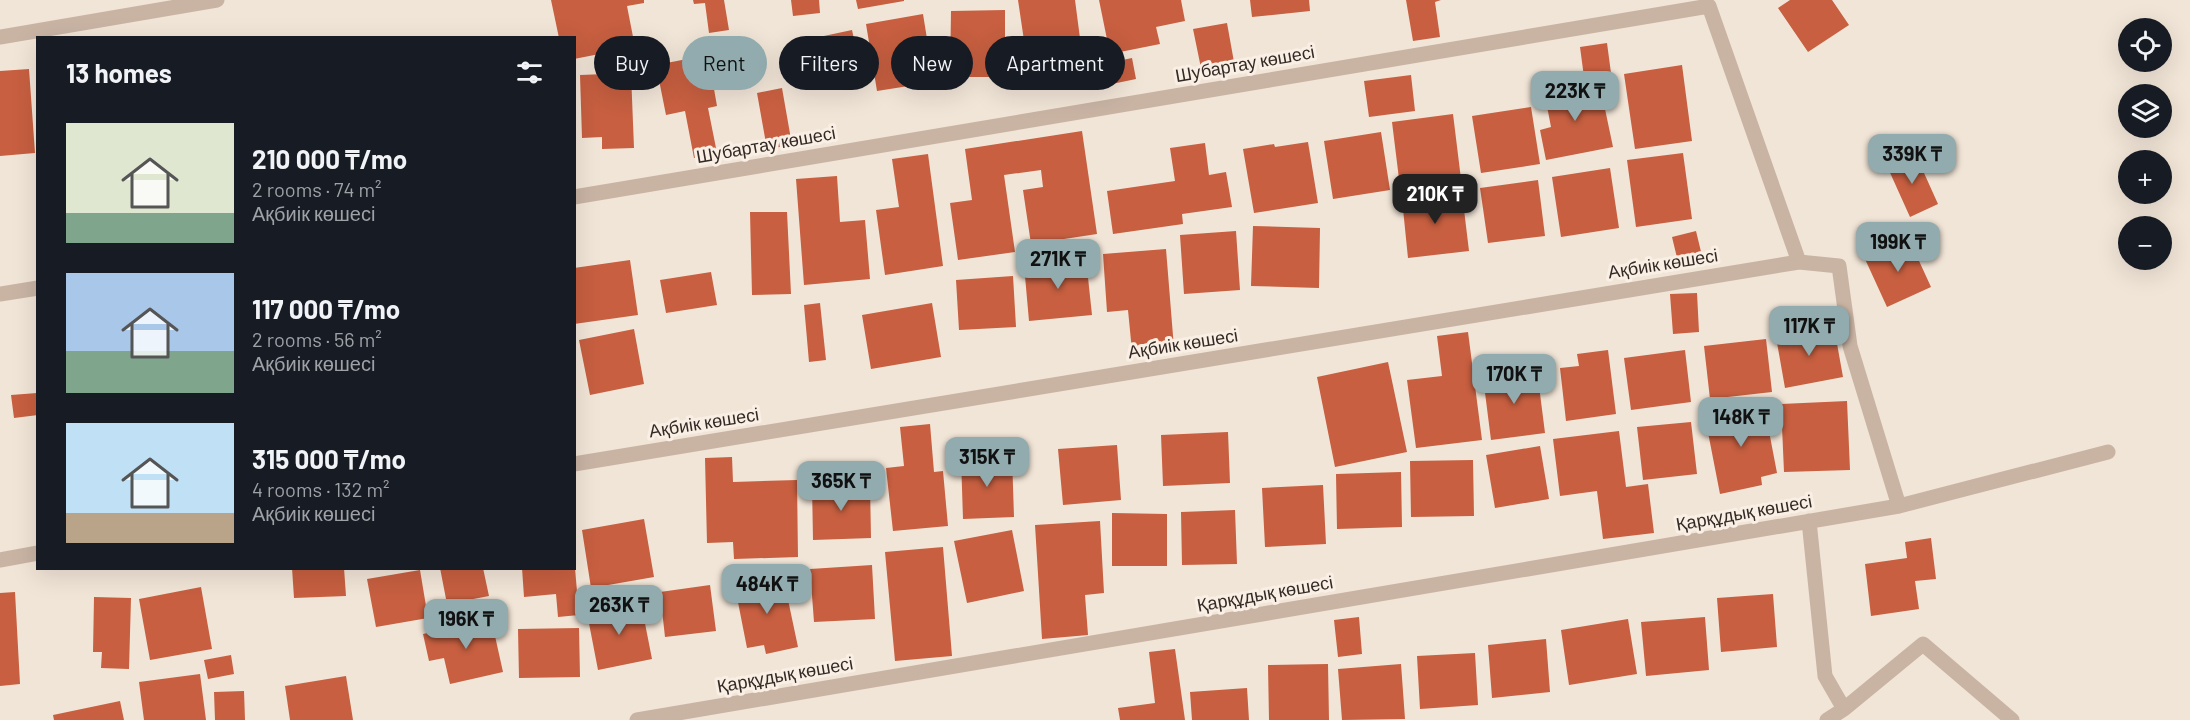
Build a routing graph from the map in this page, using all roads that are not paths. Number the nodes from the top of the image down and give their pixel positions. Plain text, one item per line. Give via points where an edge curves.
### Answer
1 (217, 0) edge
2 (0, 37) edge
3 (576, 197) edge
4 (1799, 262) junction
5 (36, 288) edge
6 (0, 294) edge
7 (2108, 452) dead end
8 (576, 464) edge
9 (1899, 506) junction
10 (1809, 521) junction
11 (36, 554) edge
12 (0, 560) edge
13 (1844, 709) junction
14 (637, 720) edge
15 (1827, 720) edge
16 (2012, 720) edge

1 - 2 street
3 - 4 street, Шубартау көшесі via 1709,6
4 - 8 street, Ақбиік көшесі
4 - 9 street, Ақбиік көшесі via 1839,266 1850,346
5 - 6 street
7 - 9 street, Қарқұдық көшесі
9 - 10 street, Қарқұдық көшесі
10 - 13 street via 1825,676
10 - 14 street, Қарқұдық көшесі
11 - 12 street
13 - 15 street
13 - 16 street via 1923,644

